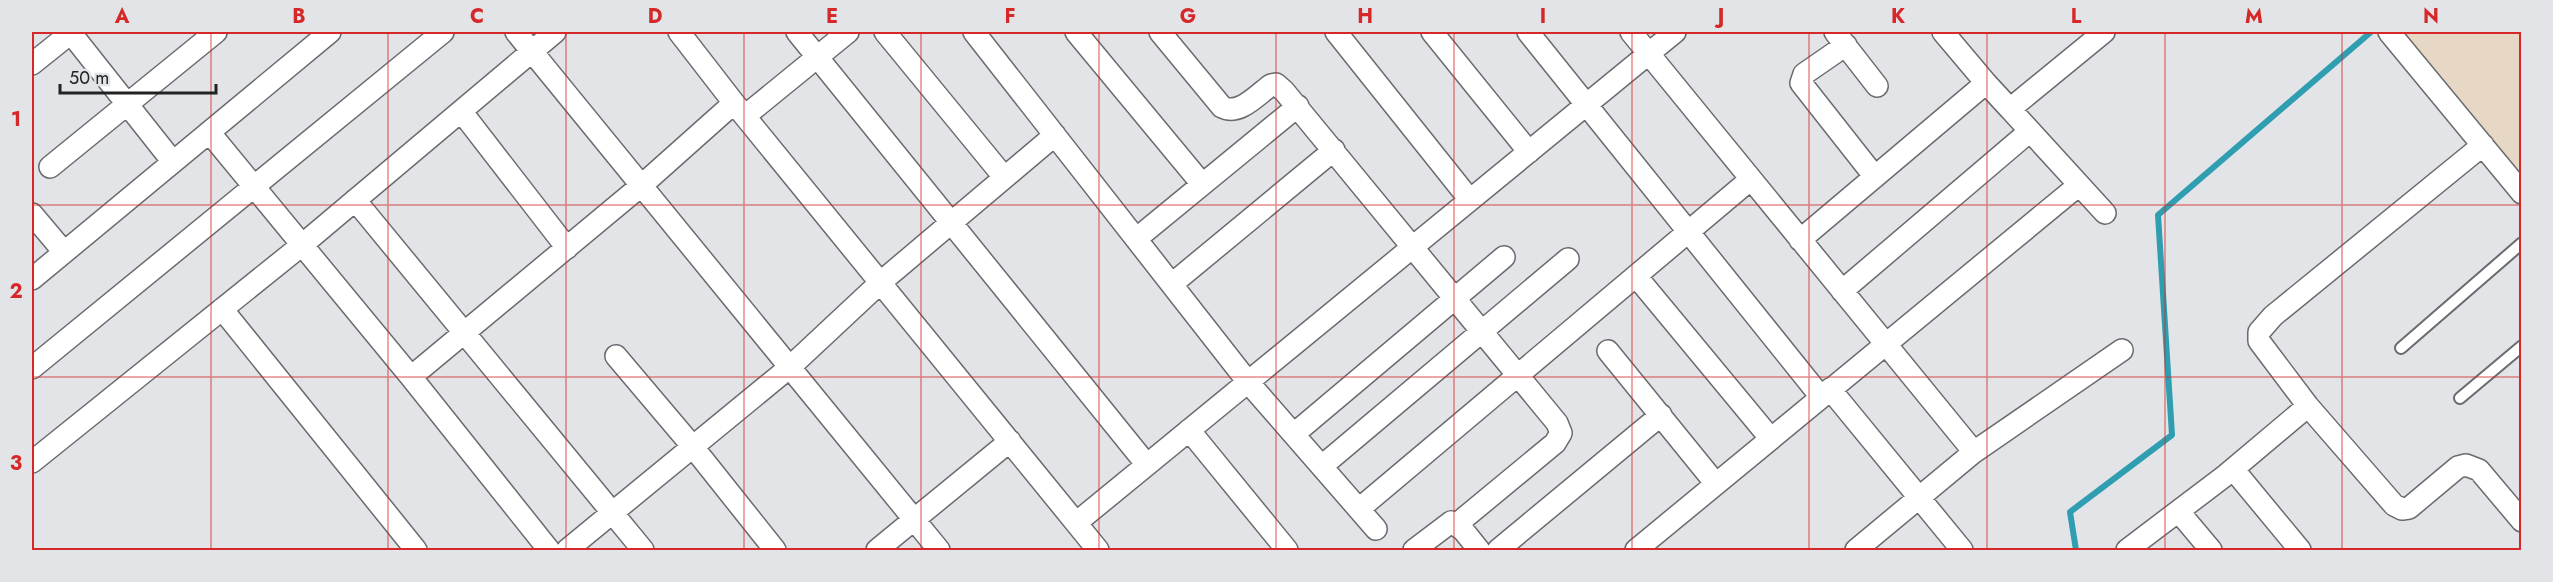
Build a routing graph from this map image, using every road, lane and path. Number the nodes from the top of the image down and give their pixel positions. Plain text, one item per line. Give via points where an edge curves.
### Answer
1 (70, 32) edge
2 (216, 32) edge
3 (330, 32) edge
4 (443, 32) edge
5 (516, 32) edge
6 (555, 32) edge
7 (679, 32) edge
8 (797, 32) edge
9 (848, 32) edge
10 (885, 32) edge
11 (974, 32) edge
12 (1076, 32) edge
13 (1160, 32) edge
14 (1336, 32) edge
15 (1432, 32) edge
16 (1528, 32) edge
17 (1631, 32) edge
18 (1675, 32) edge
19 (1943, 32) edge
20 (2104, 32) edge
21 (2392, 35) edge
22 (1840, 38) edge
23 (532, 51) junction
24 (1650, 54) junction
25 (817, 57) junction
26 (32, 64) edge
27 (1986, 83) junction
28 (1877, 86) dead end
29 (127, 104) junction
30 (1587, 105) junction
31 (1298, 106) junction
32 (2010, 109) junction
33 (739, 110) junction
34 (460, 111) junction
35 (2030, 131) junction
36 (209, 132) junction
37 (1055, 135) junction
38 (2483, 145) junction
39 (1334, 150) junction
40 (1529, 152) junction
41 (173, 162) junction
42 (50, 167) dead end
43 (1004, 177) junction
44 (1875, 177) junction
45 (1751, 179) junction
46 (1202, 184) junction
47 (642, 185) junction
48 (2079, 185) junction
49 (252, 188) junction
50 (2521, 191) edge
51 (355, 200) junction
52 (1470, 200) junction
53 (2104, 213) dead end
54 (32, 214) edge
55 (951, 222) junction
56 (1688, 233) junction
57 (1136, 238) junction
58 (1800, 240) junction
59 (2522, 243) edge
60 (302, 245) junction
61 (567, 248) junction
62 (1412, 248) junction
63 (64, 252) junction
64 (1504, 257) dead end
65 (1568, 259) dead end
66 (1636, 276) junction
67 (32, 279) edge
68 (881, 282) junction
69 (1172, 284) junction
70 (1842, 291) junction
71 (1454, 299) junction
72 (222, 309) junction
73 (1481, 332) junction
74 (463, 334) junction
75 (1885, 344) junction
76 (2522, 346) edge
77 (2401, 348) dead end
78 (2122, 350) dead end
79 (1608, 351) dead end
80 (616, 356) dead end
81 (790, 367) junction
82 (32, 368) edge
83 (1517, 376) junction
84 (411, 377) junction
85 (1248, 382) junction
86 (1826, 393) junction
87 (2460, 398) dead end
88 (2308, 406) junction
89 (1660, 415) junction
90 (1189, 430) junction
91 (1294, 434) junction
92 (1771, 439) junction
93 (1010, 441) junction
94 (693, 447) junction
95 (1974, 452) junction
96 (32, 462) edge
97 (1147, 465) junction
98 (1322, 466) junction
99 (2233, 469) junction
100 (1716, 484) junction
101 (1919, 498) junction
102 (1359, 509) junction
103 (2179, 512) junction
104 (613, 513) junction
105 (914, 520) junction
106 (2522, 521) edge
107 (1076, 524) junction
108 (1457, 524) junction
109 (1376, 529) dead end
110 (416, 550) edge
111 (549, 550) edge
112 (567, 550) edge
113 (643, 550) edge
114 (775, 550) edge
115 (877, 550) edge
116 (939, 550) edge
117 (1098, 550) edge
118 (1287, 550) edge
119 (1414, 550) edge
120 (1479, 550) edge
121 (1498, 550) edge
122 (1636, 550) edge
123 (1856, 550) edge
124 (1962, 550) edge
125 (2127, 550) edge
126 (2211, 550) edge
127 (2300, 550) edge

1 - 26 street
1 - 29 street
2 - 29 street
3 - 36 street
4 - 49 street
5 - 23 street
6 - 23 street
7 - 33 street
8 - 25 street
9 - 25 street
10 - 43 street
11 - 37 street
12 - 46 street
13 - 31 street via 1222,107 1236,110 1276,84
14 - 52 street
15 - 40 street
16 - 30 street
17 - 24 street
18 - 24 street
19 - 27 street
20 - 32 street
21 - 38 street
22 - 28 street
22 - 44 street via 1804,74 1801,83
23 - 34 street
23 - 47 street
24 - 30 street
24 - 45 street
25 - 33 street
25 - 55 street
27 - 32 street
27 - 44 street
29 - 41 street
29 - 42 street
30 - 40 street
30 - 56 street
31 - 39 street
31 - 46 street
32 - 35 street
33 - 47 street
33 - 68 street
34 - 51 street
34 - 61 street
35 - 48 street
35 - 70 street
36 - 41 street
36 - 49 street
37 - 43 street
37 - 57 street
38 - 50 street
38 - 88 street via 2273,316 2259,332 2265,351
39 - 62 street
39 - 69 street
40 - 52 street
41 - 63 street
43 - 55 street
44 - 58 street
45 - 56 street
45 - 58 street
46 - 57 street
47 - 61 street
47 - 81 street
48 - 53 street
48 - 75 street
49 - 60 street
49 - 82 street
51 - 60 street
51 - 74 street
52 - 62 street
54 - 63 street
55 - 68 street
55 - 97 street
56 - 66 street
56 - 86 street
57 - 69 street
58 - 70 street
59 - 77 lane
60 - 72 street
60 - 84 street
61 - 74 street
62 - 71 street
62 - 85 street
63 - 67 street
64 - 71 street
65 - 73 street
66 - 83 street
66 - 92 street
68 - 81 street
68 - 93 street
69 - 85 street
70 - 75 street
71 - 73 street
71 - 91 street
72 - 96 street
72 - 110 street
73 - 83 street
73 - 98 street
74 - 84 street
74 - 104 street
75 - 86 street
75 - 95 street
76 - 87 lane
78 - 95 street
79 - 89 street
80 - 94 street
81 - 94 street
81 - 105 street
83 - 102 street
83 - 108 street via 1561,433 1555,443
84 - 111 street
85 - 90 street
85 - 91 street
86 - 92 street
86 - 101 street
88 - 99 street
88 - 106 street via 2394,505 2402,509 2418,502 2458,467 2466,465 2479,470
89 - 100 street
89 - 121 street
90 - 97 street
90 - 118 street
91 - 98 street
92 - 100 street
93 - 105 street
93 - 107 street
94 - 104 street
94 - 114 street
95 - 101 street
97 - 107 street
98 - 102 street
99 - 103 street
99 - 127 street
100 - 122 street
101 - 123 street
101 - 124 street
102 - 109 street
103 - 125 street
103 - 126 street
104 - 112 street
104 - 113 street
105 - 115 street
105 - 116 street
107 - 117 street
108 - 119 street via 1446,524
108 - 120 street

